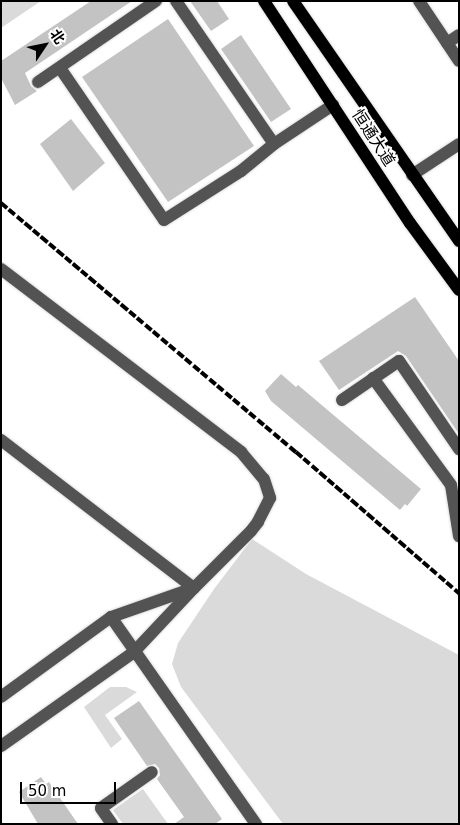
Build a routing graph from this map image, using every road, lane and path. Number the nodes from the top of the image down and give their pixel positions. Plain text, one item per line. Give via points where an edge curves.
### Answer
1 (156, 1) edge
2 (176, 1) edge
3 (264, 1) edge
4 (293, 1) edge
5 (419, 1) edge
6 (459, 35) edge
7 (447, 43) junction
8 (459, 61) edge
9 (60, 68) junction
10 (38, 82) dead end
11 (332, 105) junction
12 (274, 144) junction
13 (459, 144) edge
14 (412, 175) junction
15 (459, 242) edge
16 (1, 268) edge
17 (459, 290) edge
18 (374, 378) junction
19 (342, 400) dead end
20 (1, 440) edge
21 (459, 449) edge
22 (455, 482) edge
23 (459, 536) edge
24 (194, 588) junction
25 (111, 617) junction
26 (134, 652) junction
27 (3, 692) edge
28 (1, 746) edge
29 (152, 772) dead end
30 (112, 824) edge
31 (256, 824) edge

1 - 9 lane
2 - 12 lane
3 - 11 main road, 恒通大道
4 - 14 main road, 恒通大道
5 - 7 lane
6 - 7 lane
7 - 8 lane
9 - 10 lane
9 - 12 lane via 164,220 241,171
11 - 12 lane
11 - 17 main road, 恒通大道
13 - 14 lane
14 - 15 main road, 恒通大道
16 - 24 lane via 241,452 264,479 270,498 258,522
18 - 19 lane
18 - 21 lane via 399,361
18 - 22 lane
20 - 24 lane
22 - 23 lane
24 - 25 lane
24 - 26 lane
25 - 26 lane
25 - 27 lane
26 - 28 lane
26 - 31 lane
29 - 30 lane via 101,808

